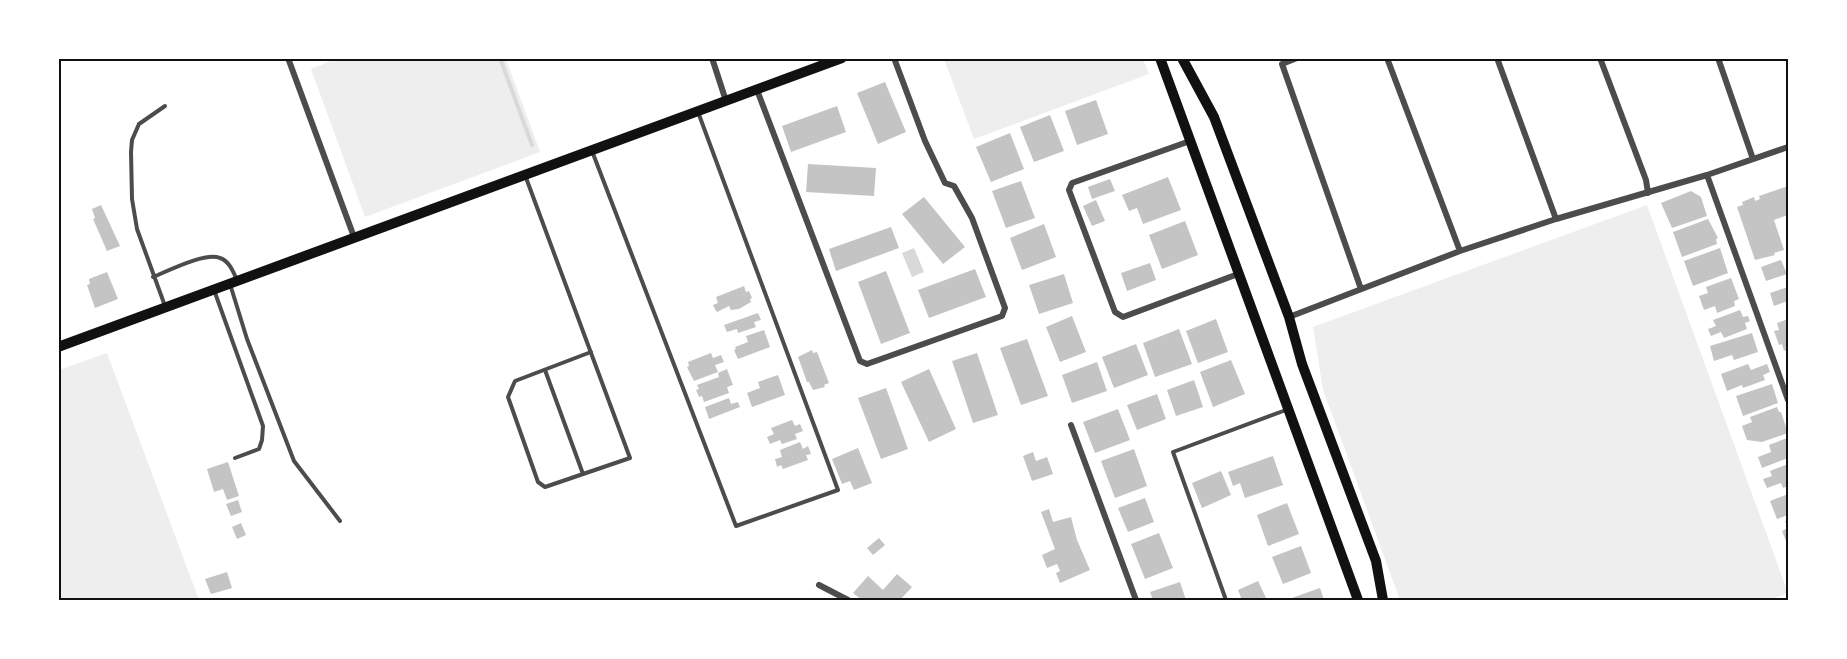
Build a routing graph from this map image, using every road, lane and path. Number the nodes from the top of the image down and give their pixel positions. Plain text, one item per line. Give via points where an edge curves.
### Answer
1 (288, 58) edge
2 (712, 58) edge
3 (842, 58) edge
4 (894, 58) edge
5 (1160, 58) edge
6 (1182, 58) edge
7 (1297, 58) edge
8 (1387, 58) edge
9 (1497, 58) edge
10 (1600, 58) edge
11 (1718, 58) edge
12 (757, 90) junction
13 (726, 102) junction
14 (165, 106) dead end
15 (698, 112) junction
16 (1190, 141) junction
17 (1788, 147) edge
18 (592, 150) junction
19 (1754, 159) junction
20 (525, 174) junction
21 (1707, 175) junction
22 (1648, 193) junction
23 (1556, 219) junction
24 (354, 237) junction
25 (1460, 251) junction
26 (1238, 274) junction
27 (153, 277) junction
28 (233, 282) junction
29 (214, 289) junction
30 (1361, 289) junction
31 (165, 307) junction
32 (1289, 317) junction
33 (58, 347) edge
34 (591, 352) junction
35 (545, 370) junction
36 (1788, 400) edge
37 (1287, 410) junction
38 (1071, 425) dead end
39 (235, 458) dead end
40 (584, 474) junction
41 (340, 521) dead end
42 (819, 585) dead end
43 (848, 600) edge
44 (1136, 600) edge
45 (1226, 600) edge
46 (1358, 600) edge
47 (1383, 600) edge

1 - 24 street
2 - 13 street
3 - 12 main road
4 - 12 street via 945,183 954,186 972,218 1005,308 1002,316 867,364 860,361
5 - 16 main road
6 - 32 main road via 1214,117
7 - 30 street via 1282,64
8 - 25 street
9 - 23 street
10 - 22 street
11 - 19 street
12 - 13 main road
13 - 15 main road
14 - 27 lane via 139,124 131,152 137,229
15 - 18 main road
15 - 18 lane via 838,490 828,494 736,526
16 - 26 main road
16 - 26 street via 1072,183 1069,190 1114,312 1123,317
17 - 19 street
18 - 20 main road
19 - 21 street
20 - 24 main road
20 - 34 lane
21 - 22 street
21 - 36 street
22 - 23 street
23 - 25 street
24 - 28 main road
25 - 30 street
26 - 37 main road
27 - 28 lane via 206,257 219,257 229,264
27 - 31 lane
28 - 29 main road
28 - 41 lane via 247,339 294,461
29 - 31 main road
29 - 39 lane via 263,426 259,449
30 - 32 street
31 - 33 main road
32 - 47 main road via 1302,364 1376,561
34 - 35 lane
34 - 40 lane via 630,458
35 - 40 lane
35 - 40 lane via 515,381 508,397 538,482 544,487
37 - 45 lane via 1173,452
37 - 46 main road
38 - 44 street
42 - 43 street

